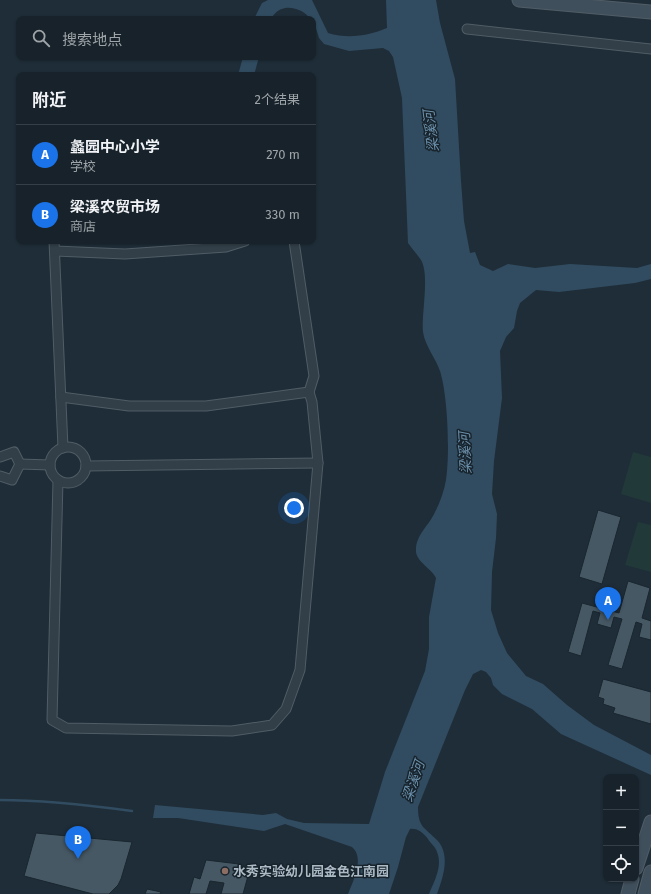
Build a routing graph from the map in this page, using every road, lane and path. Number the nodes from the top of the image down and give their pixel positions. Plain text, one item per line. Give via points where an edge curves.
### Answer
1 (518, 0) edge
2 (651, 12) edge
3 (467, 29) dead end
4 (651, 49) edge
5 (54, 244) edge
6 (234, 244) edge
7 (294, 244) edge
8 (55, 251) junction
9 (309, 392) junction
10 (61, 397) junction
11 (63, 448) junction
12 (0, 457) edge
13 (318, 463) junction
14 (20, 464) junction
15 (50, 465) junction
16 (86, 466) junction
17 (0, 476) edge
18 (58, 480) junction
19 (651, 822) edge
20 (639, 859) edge
21 (651, 872) edge
22 (631, 882) edge
23 (628, 894) edge
24 (645, 894) edge

1 - 2 main road
3 - 4 street
5 - 8 street
6 - 8 street via 125,254
7 - 9 street via 314,376
8 - 10 street
9 - 10 street via 206,406 129,406
9 - 13 street
10 - 11 street
11 - 15 street via 54,454
11 - 16 street via 79,451
12 - 14 street via 14,452
13 - 16 street
13 - 18 street via 300,670 286,709 272,725 232,731 66,728 52,720
14 - 15 street
14 - 17 street via 12,480
15 - 18 street
16 - 18 street via 76,481 64,483
19 - 20 main road
21 - 24 main road
22 - 23 main road

